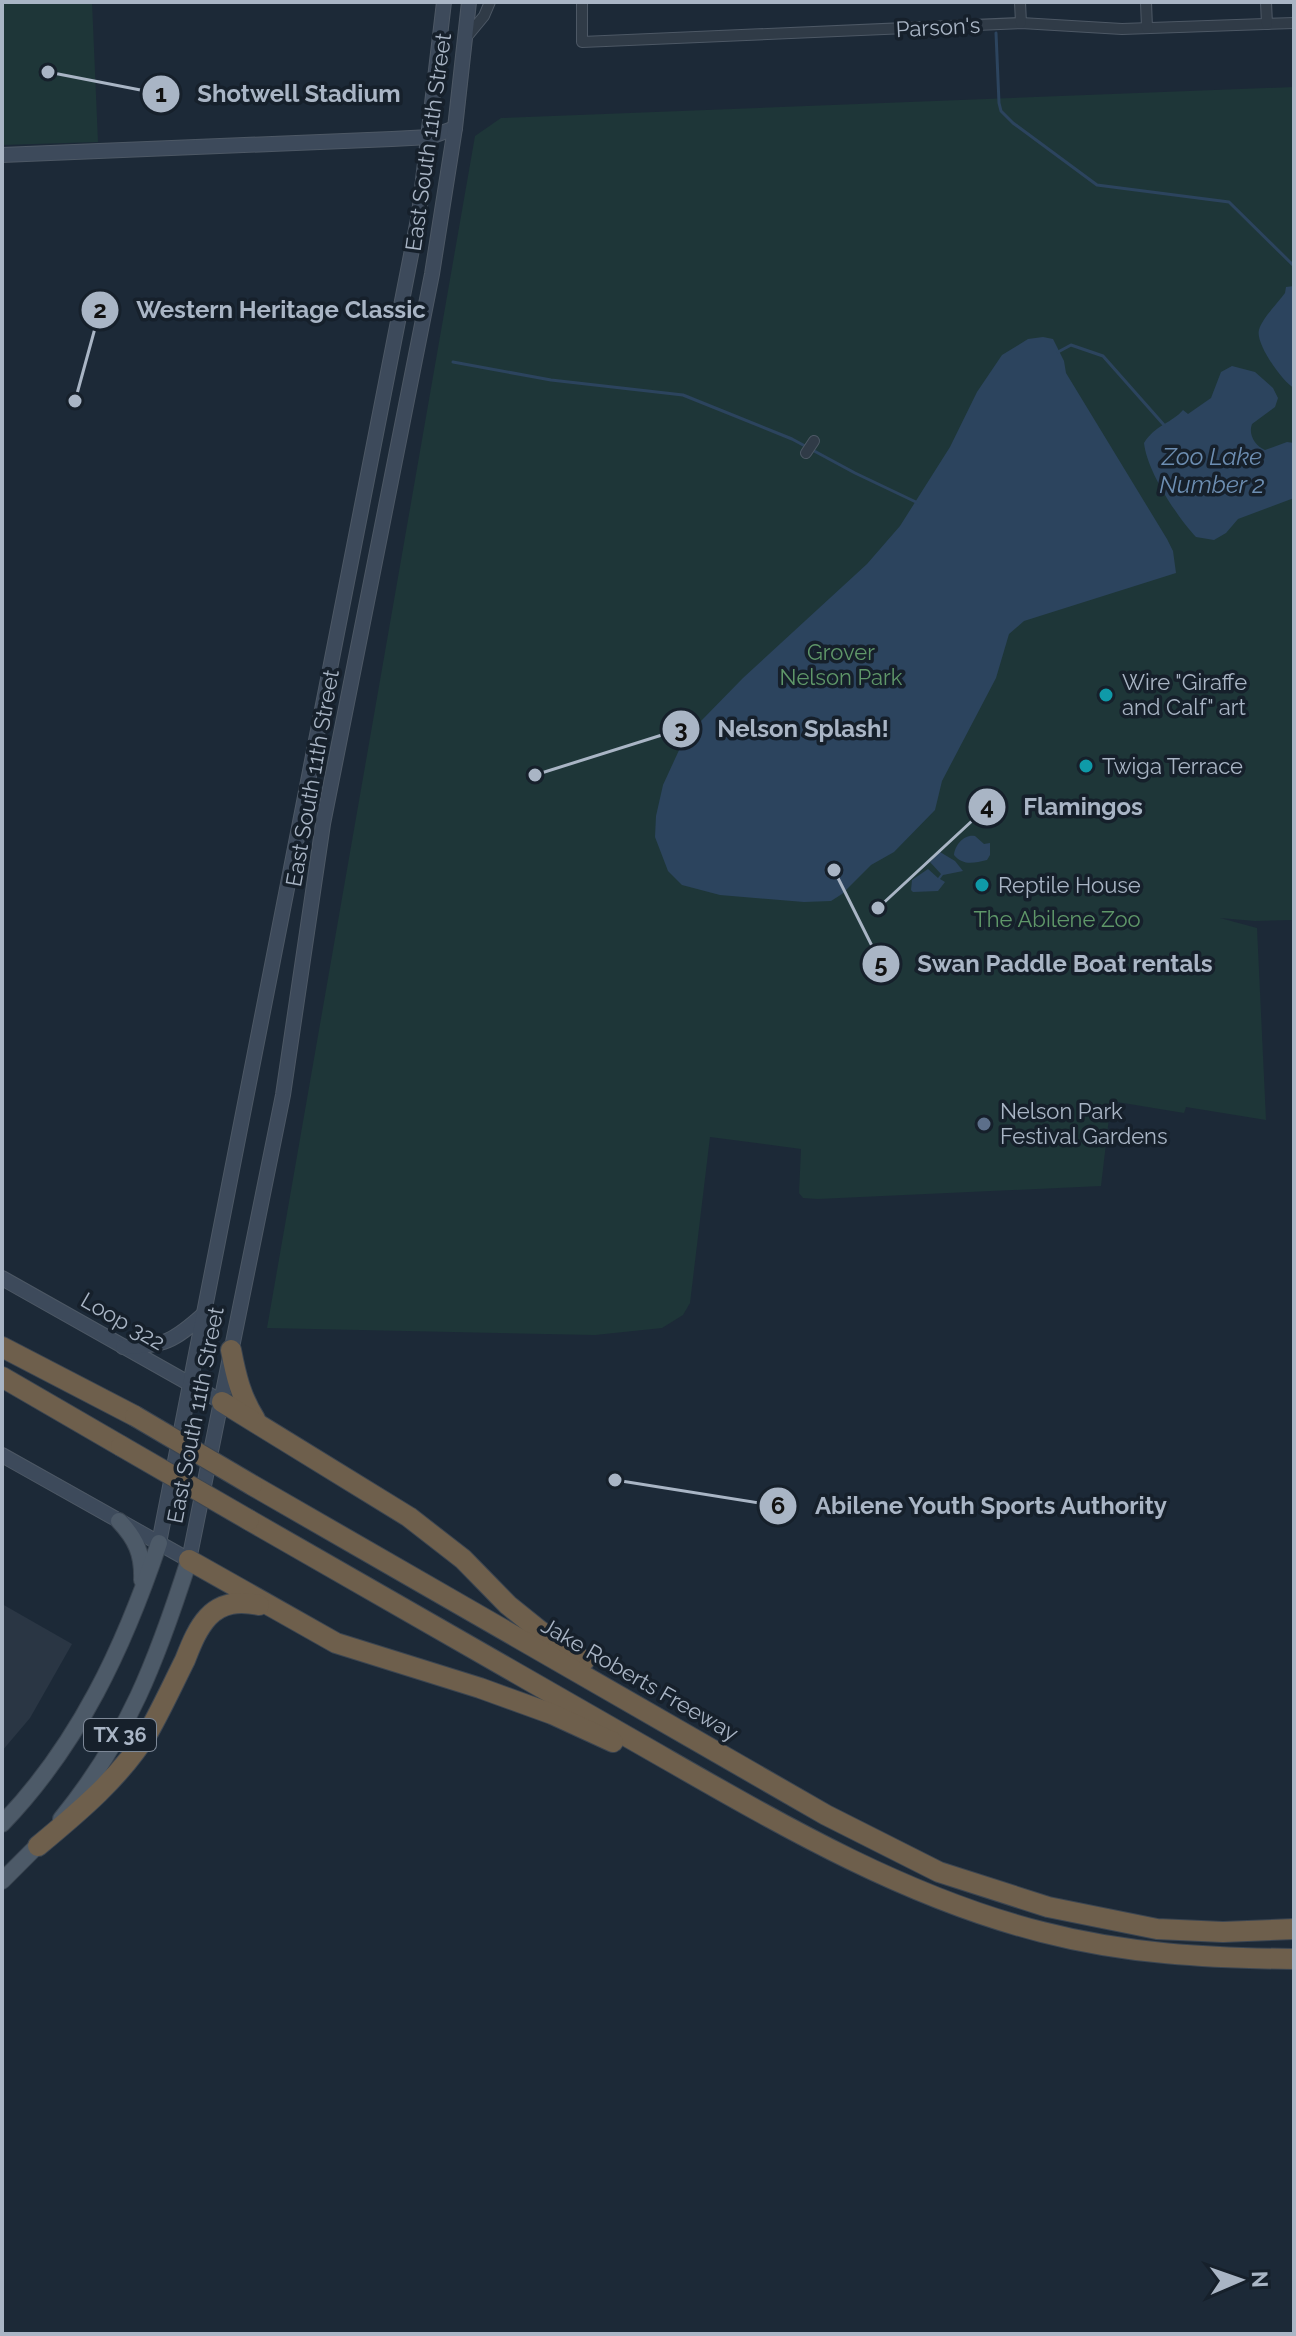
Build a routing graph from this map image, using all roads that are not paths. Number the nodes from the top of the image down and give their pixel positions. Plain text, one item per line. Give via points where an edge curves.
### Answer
1 (444, 2) edge
2 (469, 2) edge
3 (490, 2) edge
4 (582, 2) edge
5 (1020, 2) edge
6 (1146, 2) edge
7 (1266, 2) edge
8 (1021, 23) junction
9 (1294, 23) edge
10 (1267, 24) junction
11 (1147, 28) junction
12 (465, 39) junction
13 (455, 128) junction
14 (430, 137) junction
15 (2, 155) edge
16 (814, 441) dead end
17 (806, 453) dead end
18 (2, 1278) edge
19 (204, 1314) junction
20 (2, 1347) edge
21 (123, 1347) junction
22 (231, 1350) junction
23 (2, 1377) edge
24 (191, 1385) junction
25 (222, 1402) junction
26 (257, 1422) junction
27 (2, 1455) edge
28 (119, 1521) junction
29 (159, 1543) junction
30 (189, 1560) junction
31 (141, 1597) junction
32 (270, 1608) junction
33 (716, 1751) junction
34 (722, 1791) junction
35 (2, 1824) edge
36 (38, 1846) junction
37 (2, 1881) edge
38 (1294, 1929) edge
39 (1294, 1959) edge

1 - 14 main road, East South 11th Street / TX 36
2 - 12 main road, East South 11th Street / TX 36
3 - 12 street
4 - 8 street, Parson's via 582,42
5 - 8 street
6 - 11 street
7 - 10 street
8 - 11 street, Parson's
9 - 10 street, Parson's
10 - 11 street, Parson's
12 - 13 main road, East South 11th Street / TX 36
13 - 14 main road
13 - 22 main road, East South 11th Street / TX 36 via 432,274 323,824 283,1095
14 - 15 main road
14 - 19 main road, East South 11th Street / TX 36
16 - 17 street
18 - 21 main road, Loop 322
19 - 21 main road via 162,1345
19 - 24 main road, East South 11th Street / TX 36
20 - 33 highway, Jake Roberts Freeway, bridge via 135,1416
21 - 24 main road, Loop 322
22 - 25 main road, East South 11th Street / TX 36
22 - 26 highway via 241,1393
23 - 34 highway, bridge
24 - 25 main road, Loop 322
24 - 29 main road, East South 11th Street / TX 36
25 - 26 highway
25 - 30 main road, East South 11th Street / TX 36
26 - 33 highway via 409,1517 539,1630
27 - 28 main road
28 - 29 main road
28 - 31 main road via 140,1549
29 - 30 main road
29 - 31 main road, TX 36
30 - 32 highway
30 - 36 main road, TX 36 via 154,1664 123,1730
31 - 35 main road, TX 36 via 114,1662 67,1745
32 - 34 highway via 336,1643 552,1714
32 - 36 highway via 242,1601 209,1616 130,1758 84,1808
33 - 38 highway, Jake Roberts Freeway via 863,1835 995,1892 1157,1929
34 - 39 highway via 921,1892 987,1916 1160,1955
36 - 37 main road, TX 36

